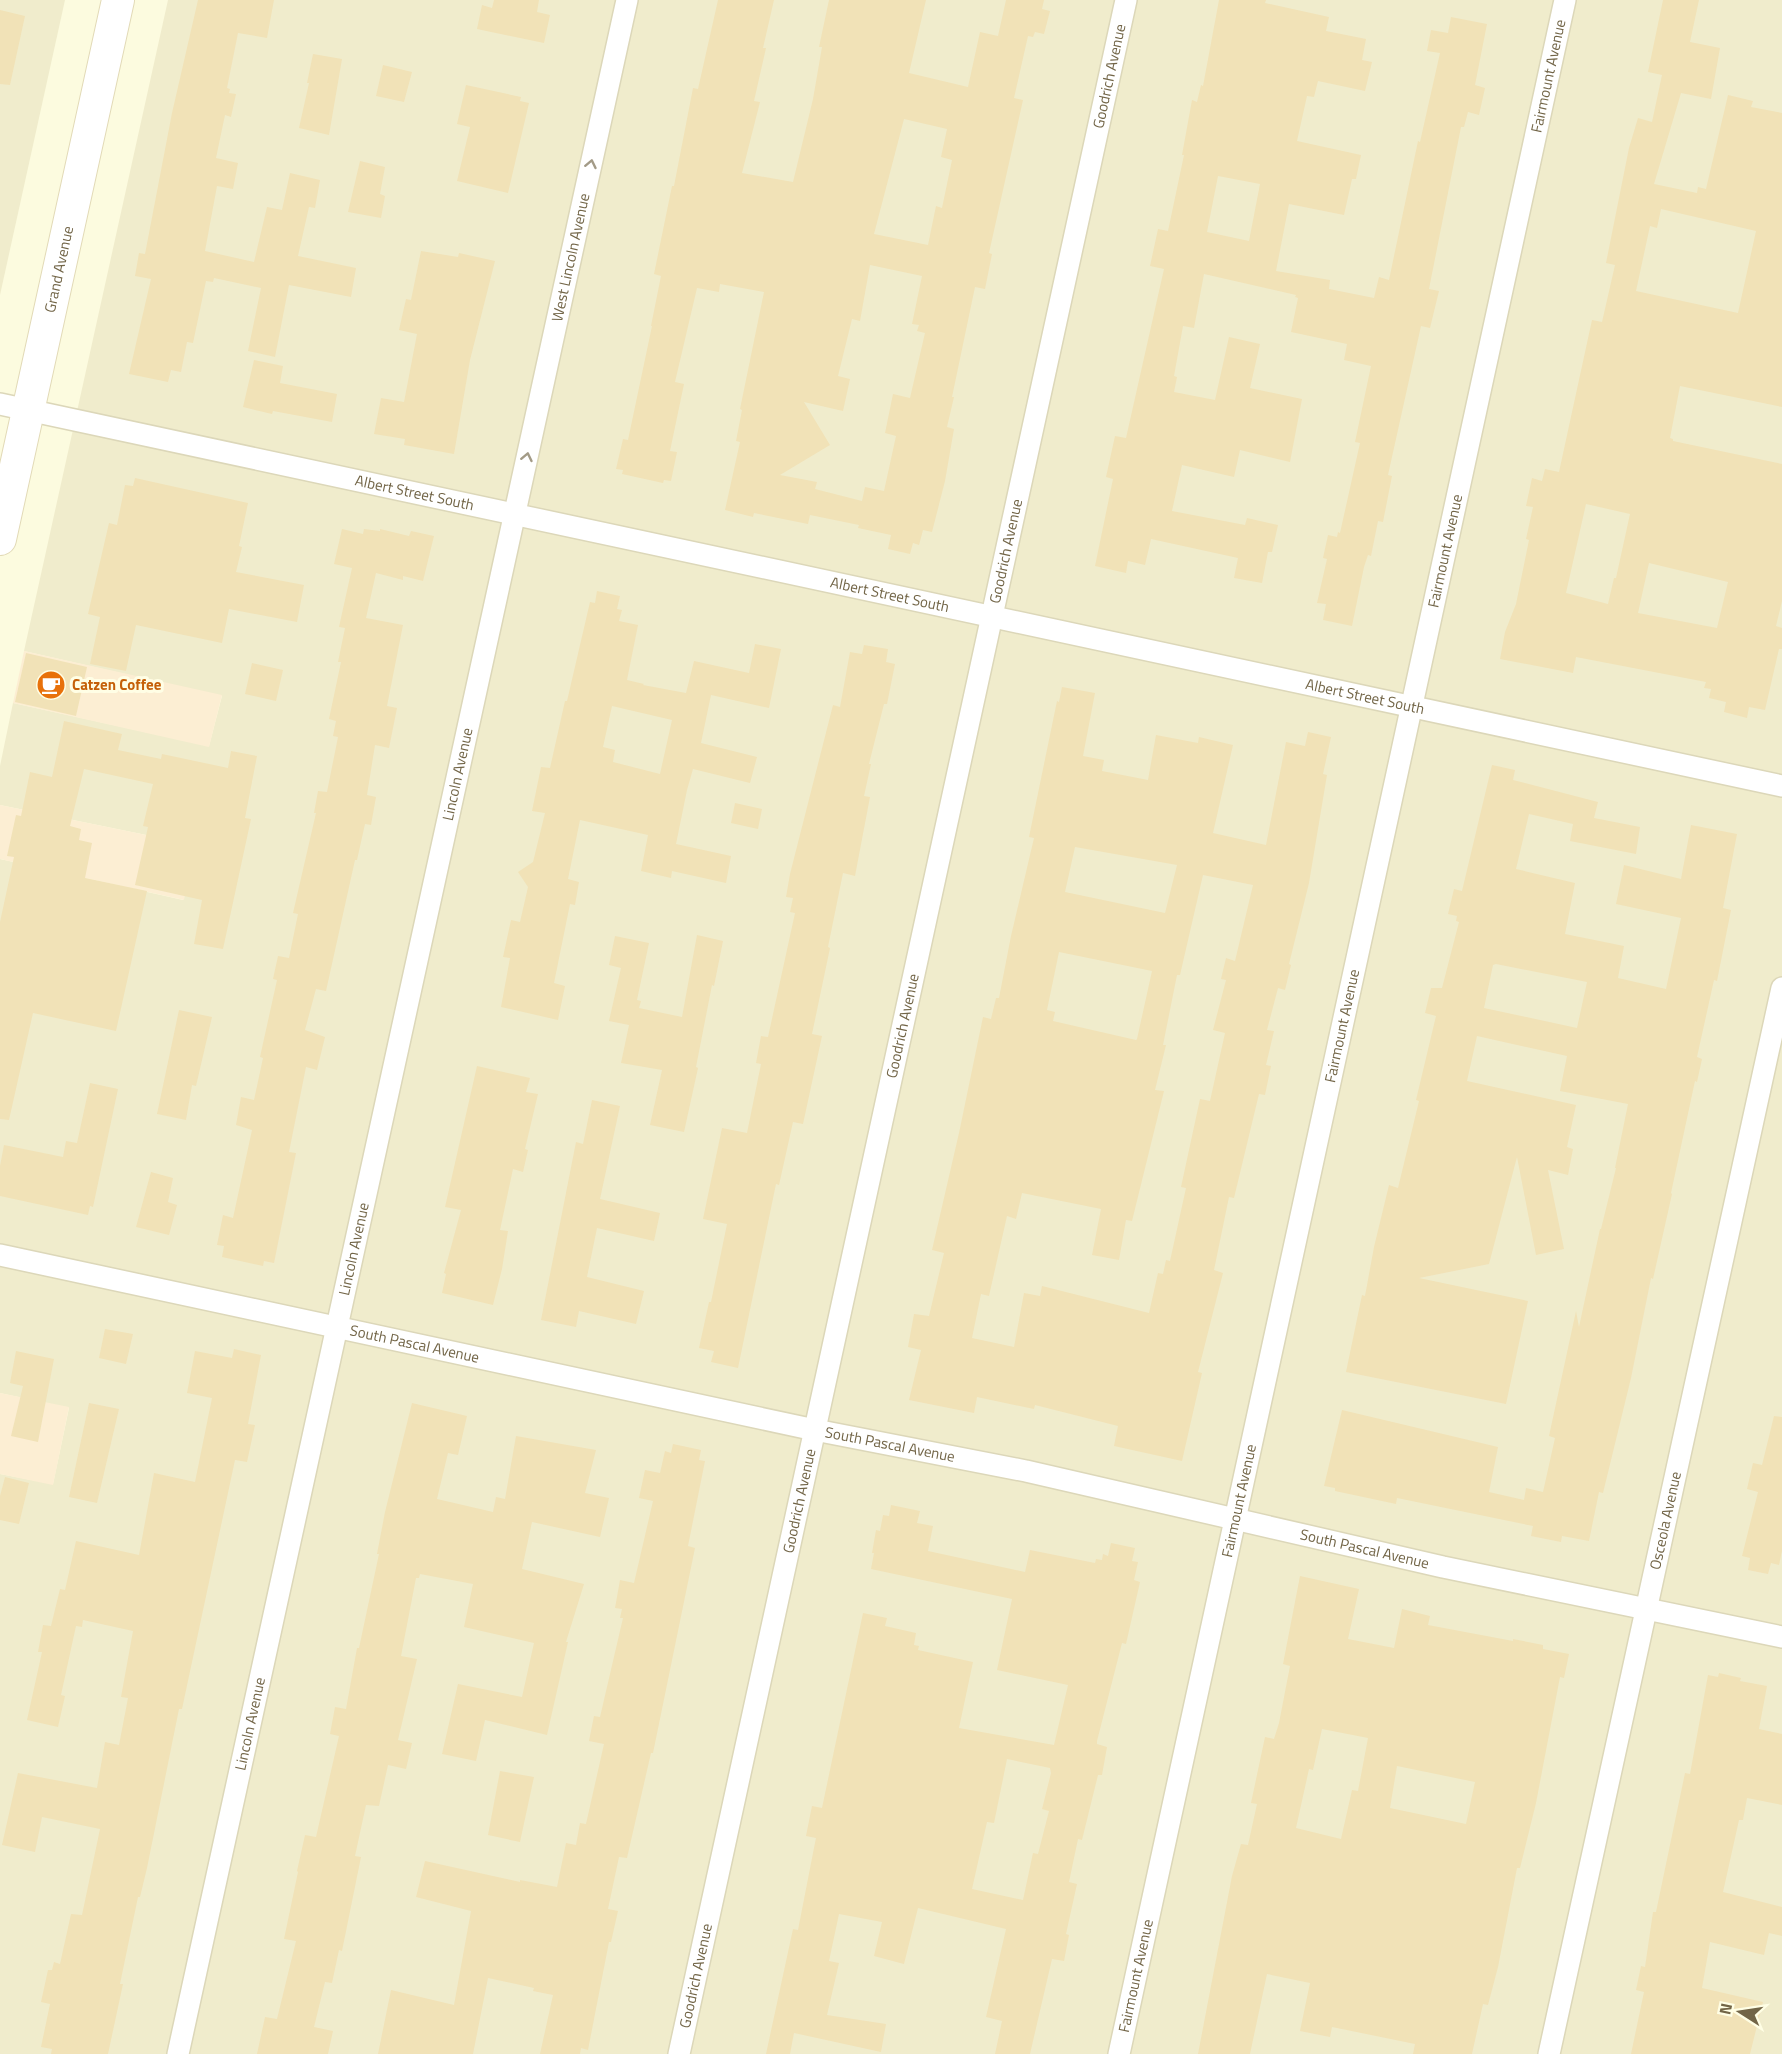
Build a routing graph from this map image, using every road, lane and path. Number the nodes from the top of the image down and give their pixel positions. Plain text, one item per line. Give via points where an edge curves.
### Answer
1 (118, 0) edge
2 (627, 0) edge
3 (1126, 0) edge
4 (1565, 0) edge
5 (14, 407) edge
6 (514, 514) junction
7 (0, 539) edge
8 (992, 616) junction
9 (1412, 706) junction
10 (1782, 786) edge
11 (1782, 988) edge
12 (0, 1255) edge
13 (337, 1327) junction
14 (815, 1430) junction
15 (1235, 1520) junction
16 (1646, 1608) junction
17 (1782, 1637) edge
18 (178, 2054) edge
19 (679, 2054) edge
20 (1119, 2054) edge
21 (1549, 2054) edge

1 - 5 main road, Grand Avenue
6 -> 2 street, West Lincoln Avenue
3 - 8 street, Goodrich Avenue
4 - 9 street, Fairmount Avenue
5 - 6 street, Albert Street South
5 - 7 main road, Grand Avenue
6 - 8 street, Albert Street South
6 - 13 street, Lincoln Avenue
8 - 9 street, Albert Street South
8 - 14 street, Goodrich Avenue
9 - 10 street, Albert Street South
9 - 15 street, Fairmount Avenue
11 - 16 street, Osceola Avenue
12 - 13 street, South Pascal Avenue
13 - 14 street, South Pascal Avenue
13 - 18 street, Lincoln Avenue
14 - 15 street, South Pascal Avenue via 1026,1471
14 - 19 street, Goodrich Avenue
15 - 16 street, South Pascal Avenue
15 - 20 street, Fairmount Avenue
16 - 17 street, South Pascal Avenue
16 - 21 street, Osceola Avenue

